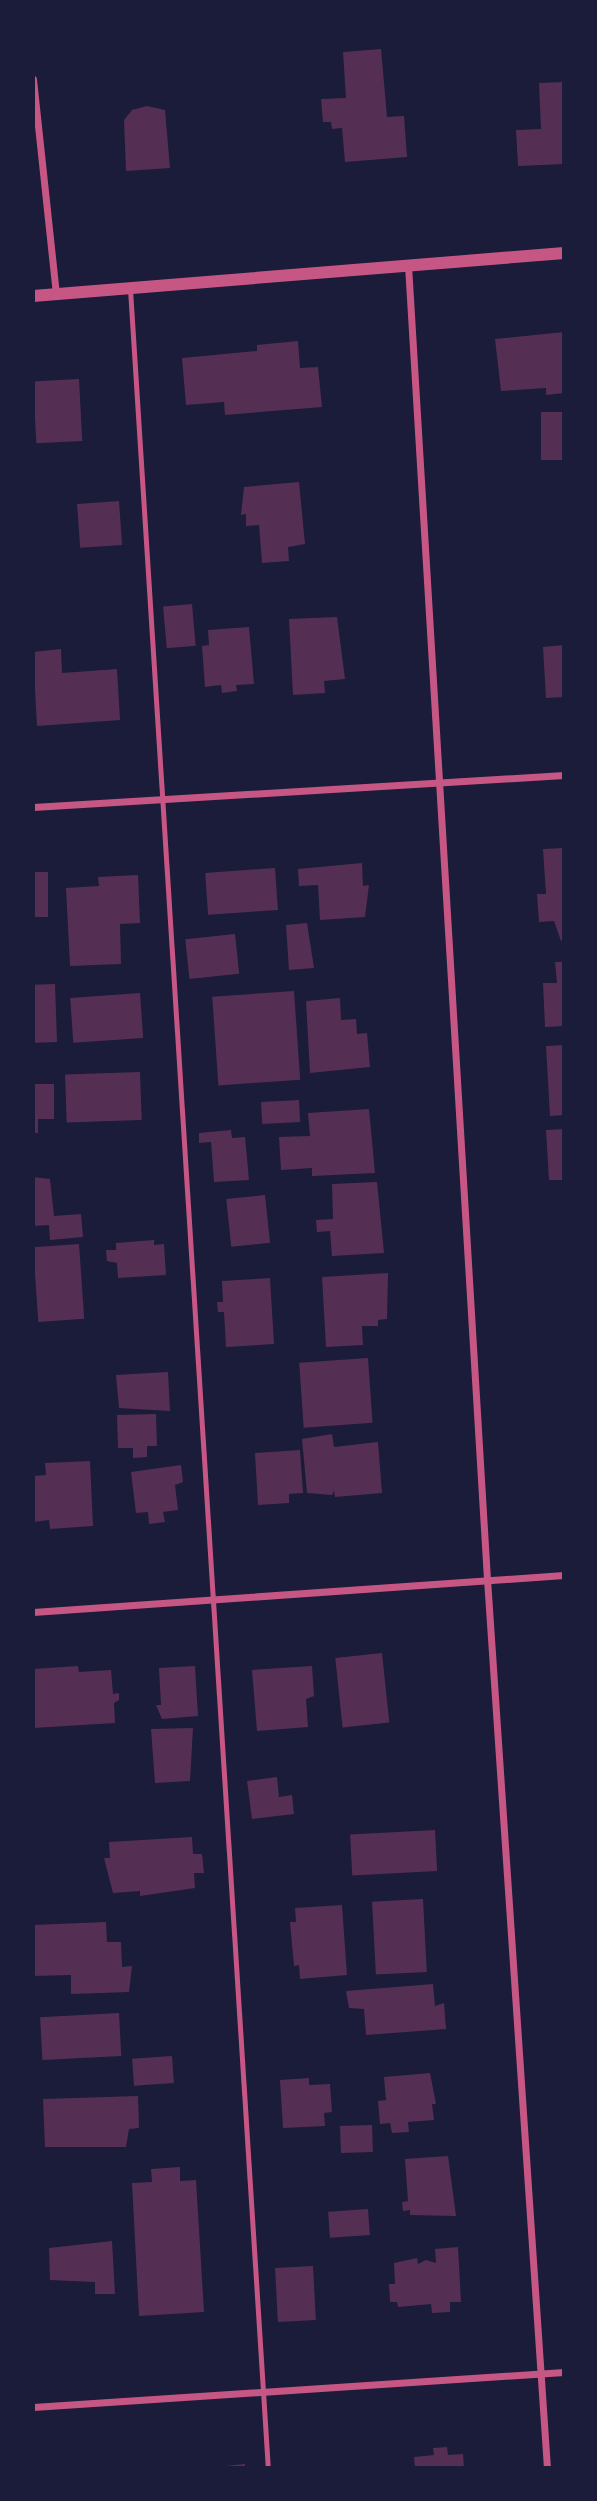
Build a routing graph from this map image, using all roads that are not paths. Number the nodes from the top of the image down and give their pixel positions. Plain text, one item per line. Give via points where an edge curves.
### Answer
1 (33, 79) edge
2 (34, 91) edge
3 (564, 253) edge
4 (408, 265) junction
5 (130, 289) junction
6 (56, 294) junction
7 (33, 296) edge
8 (564, 775) edge
9 (440, 782) junction
10 (161, 802) junction
11 (33, 807) edge
12 (564, 1575) edge
13 (487, 1579) junction
14 (210, 1600) junction
15 (33, 1612) edge
16 (564, 2372) edge
17 (541, 2374) junction
18 (263, 2391) junction
19 (33, 2407) edge
20 (268, 2468) edge
21 (547, 2468) edge

1 - 2 street
2 - 6 street
3 - 4 street
4 - 5 street
4 - 9 street
5 - 6 street
5 - 10 lane
6 - 7 street
8 - 9 street
9 - 10 street
9 - 13 street
10 - 11 street
10 - 14 lane
12 - 13 street
13 - 14 street
13 - 17 street
14 - 15 street
14 - 18 lane
16 - 17 street
17 - 18 street
17 - 21 street
18 - 19 street
18 - 20 lane

